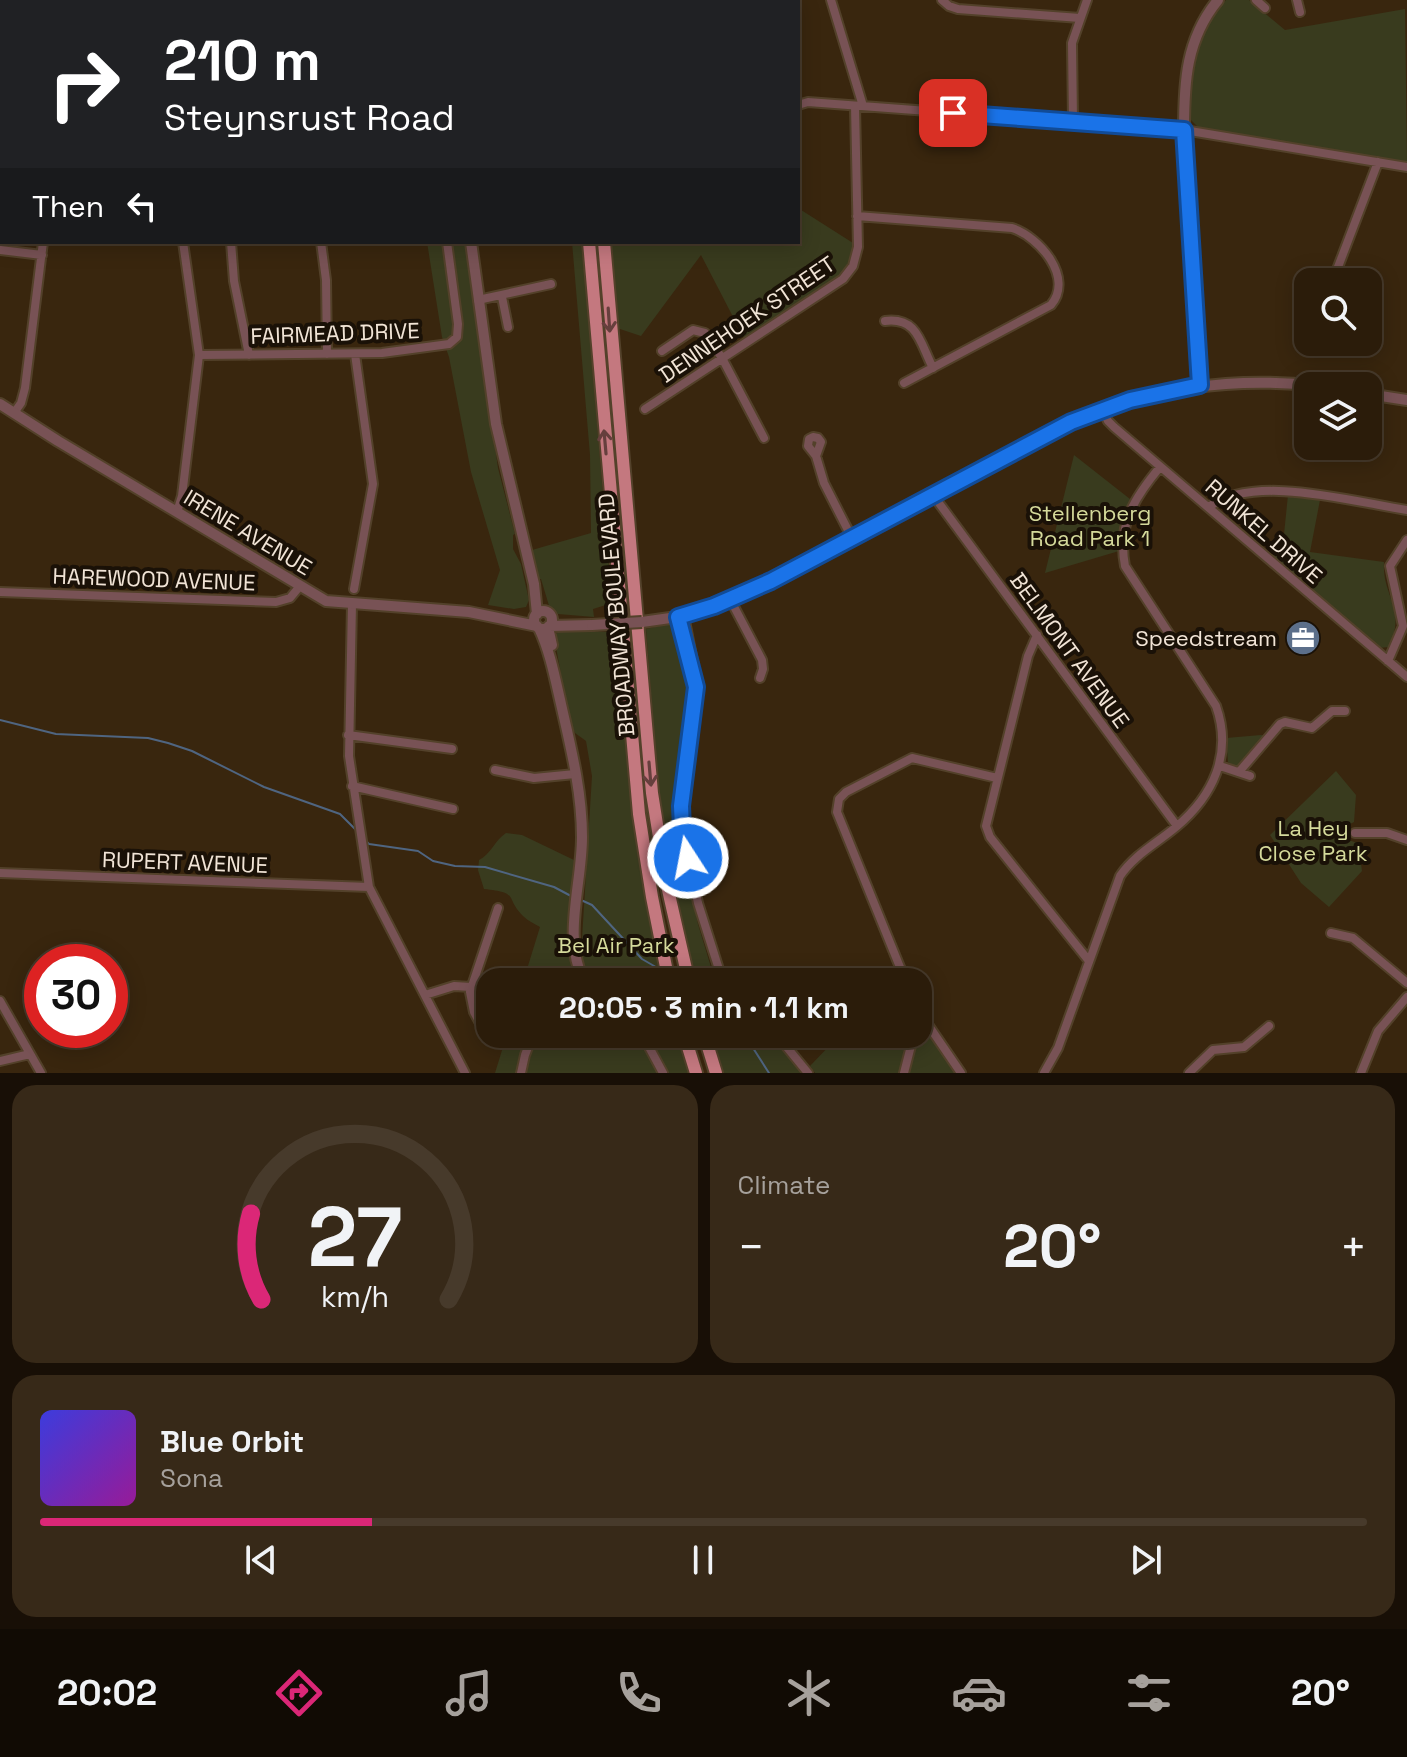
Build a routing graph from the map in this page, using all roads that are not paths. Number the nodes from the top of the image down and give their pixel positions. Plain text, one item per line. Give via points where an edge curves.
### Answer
1 (831, 0) edge
2 (942, 0) edge
3 (1087, 0) edge
4 (1218, 0) edge
5 (1256, 0) edge
6 (1297, 0) edge
7 (1265, 8) dead end
8 (1300, 12) dead end
9 (1080, 18) junction
10 (800, 104) edge
11 (859, 106) junction
12 (1073, 122) junction
13 (1184, 130) junction
14 (1378, 162) junction
15 (1407, 167) edge
16 (857, 216) junction
17 (43, 244) edge
18 (183, 244) edge
19 (231, 244) edge
20 (321, 244) edge
21 (447, 244) edge
22 (471, 244) edge
23 (589, 244) edge
24 (604, 244) edge
25 (0, 250) edge
26 (42, 255) junction
27 (1338, 267) dead end
28 (551, 284) dead end
29 (502, 297) junction
30 (478, 300) junction
31 (885, 321) dead end
32 (508, 327) dead end
33 (662, 351) dead end
34 (327, 354) junction
35 (355, 354) junction
36 (199, 355) junction
37 (249, 355) junction
38 (722, 358) junction
39 (933, 368) junction
40 (904, 383) dead end
41 (1294, 384) edge
42 (1200, 385) junction
43 (1382, 396) edge
44 (1407, 400) edge
45 (0, 404) edge
46 (645, 409) dead end
47 (1102, 409) junction
48 (14, 413) junction
49 (764, 438) dead end
50 (816, 456) dead end
51 (1160, 467) junction
52 (933, 495) junction
53 (1209, 507) junction
54 (1407, 510) edge
55 (177, 512) junction
56 (852, 538) junction
57 (1407, 540) edge
58 (534, 584) junction
59 (300, 586) junction
60 (354, 589) dead end
61 (0, 592) edge
62 (730, 599) junction
63 (536, 602) junction
64 (352, 604) junction
65 (506, 616) junction
66 (678, 617) junction
67 (543, 621) junction
68 (523, 622) junction
69 (1037, 635) junction
70 (1388, 661) junction
71 (551, 665) junction
72 (1407, 677) edge
73 (760, 678) dead end
74 (556, 682) junction
75 (1345, 711) dead end
76 (348, 735) junction
77 (452, 749) dead end
78 (1220, 766) junction
79 (495, 770) dead end
80 (1239, 772) junction
81 (575, 774) junction
82 (1250, 776) dead end
83 (997, 778) junction
84 (352, 786) junction
85 (453, 809) dead end
86 (1177, 826) junction
87 (1355, 833) dead end
88 (1407, 840) edge
89 (0, 873) edge
90 (369, 887) junction
91 (498, 908) dead end
92 (1331, 933) dead end
93 (1089, 961) junction
94 (579, 968) edge
95 (664, 968) edge
96 (686, 968) edge
97 (719, 968) edge
98 (900, 968) edge
99 (1407, 983) edge
100 (471, 987) junction
101 (425, 995) junction
102 (1407, 997) edge
103 (0, 1001) edge
104 (476, 1014) edge
105 (1269, 1026) dead end
106 (932, 1034) edge
107 (528, 1048) edge
108 (650, 1048) edge
109 (688, 1048) edge
110 (708, 1048) edge
111 (787, 1048) edge
112 (910, 1048) edge
113 (30, 1054) junction
114 (0, 1061) edge
115 (41, 1073) edge
116 (465, 1073) edge
117 (521, 1073) edge
118 (663, 1073) edge
119 (696, 1073) edge
120 (716, 1073) edge
121 (808, 1073) edge
122 (904, 1073) edge
123 (961, 1073) edge
124 (1044, 1073) edge
125 (1189, 1073) edge
126 (1361, 1073) edge

1 - 11 street, DENNEHOEK STREET
2 - 9 street via 958,9
3 - 9 street
4 - 13 street via 1190,50
5 - 7 street
6 - 8 street
9 - 12 street via 1071,50
10 - 11 street
11 - 12 street
11 - 16 street, DENNEHOEK STREET
12 - 13 street
13 - 14 street
13 - 42 street
14 - 15 street
14 - 27 street
16 - 38 street, DENNEHOEK STREET via 857,254 847,275
16 - 39 street via 1012,228 1050,256 1058,289 1051,305
17 - 26 street
18 - 36 street
19 - 37 street
20 - 34 street
21 - 35 street, FAIRMEAD DRIVE via 457,337 449,344
22 - 30 street
95 -> 23 main road, BROADWAY BOULEVARD via 639,814
24 -> 96 main road, BROADWAY BOULEVARD via 653,804
25 - 26 street
26 - 48 street via 24,396
28 - 29 street
29 - 30 street
29 - 32 street
30 - 58 street via 501,447
31 - 39 street via 910,324
33 - 38 street via 698,330
34 - 35 street, FAIRMEAD DRIVE
34 - 37 street, FAIRMEAD DRIVE
35 - 60 street via 373,484
36 - 37 street, FAIRMEAD DRIVE
36 - 55 street
38 - 46 street, DENNEHOEK STREET
38 - 49 street
39 - 40 street
41 - 42 street
42 - 47 street
43 - 44 street
45 - 48 street, IRENE AVENUE
47 - 51 street, RUNKEL DRIVE via 1108,421
47 - 52 street
48 - 55 street, IRENE AVENUE
50 - 56 street
51 - 53 street, RUNKEL DRIVE
51 - 78 street via 1131,507 1125,566 1216,706
52 - 56 street
52 - 69 street, BELMONT AVENUE
53 - 54 street via 1268,489
53 - 70 street, RUNKEL DRIVE
55 - 59 street, IRENE AVENUE
56 - 62 street
57 - 70 street via 1390,566 1403,626
58 - 63 street
58 - 67 street
59 - 61 street, HAREWOOD AVENUE via 290,598 276,602
59 - 64 street, IRENE AVENUE via 326,601
62 - 66 street
62 - 73 street via 762,660
63 - 65 street via 527,613
63 - 67 street
64 - 65 street, IRENE AVENUE
64 - 76 street
65 - 67 street, IRENE AVENUE
65 - 68 street, IRENE AVENUE
66 - 67 street, bridge via 592,625
66 - 97 street via 696,697 680,817
67 - 68 street, IRENE AVENUE
67 - 71 street
67 - 74 street
68 - 71 street via 538,637
69 - 83 street
69 - 86 street, BELMONT AVENUE
70 - 72 street, RUNKEL DRIVE
71 - 74 street
74 - 81 street
75 - 80 street via 1332,711 1312,728 1280,724
76 - 77 street
76 - 84 street
78 - 80 street
78 - 86 street via 1208,791
79 - 81 street via 534,778
80 - 82 street
81 - 94 street via 582,840 573,952
83 - 93 street via 987,819 990,837
83 - 98 street via 912,758 839,799 837,812
84 - 85 street
84 - 90 street
86 - 93 street via 1124,869
87 - 88 street via 1387,833
89 - 90 street, RUPERT AVENUE
90 - 101 street
91 - 100 street
92 - 99 street via 1353,938
93 - 124 street
100 - 101 street
100 - 104 street
101 - 116 street
102 - 126 street via 1378,1031
103 - 113 street
105 - 125 street via 1244,1047 1213,1050
106 - 123 street
107 - 117 street
108 - 118 street
109 - 119 main road
110 - 120 main road
111 - 121 street
112 - 122 street
113 - 114 street
113 - 115 street

